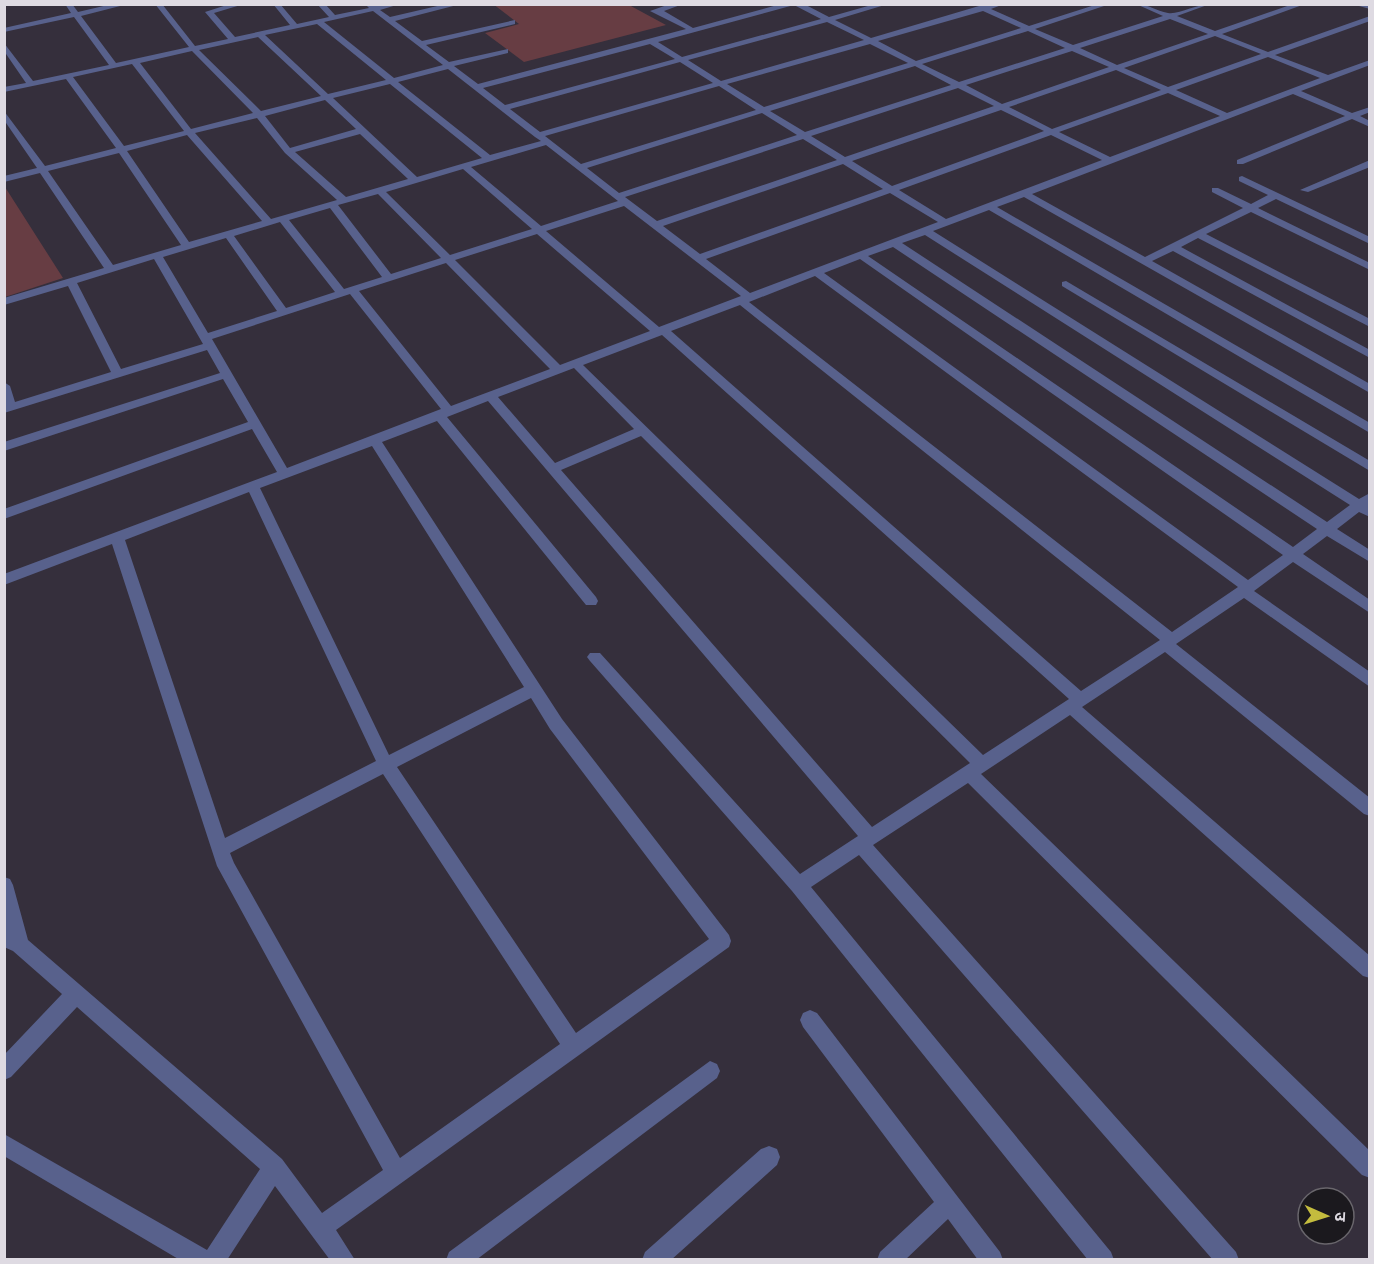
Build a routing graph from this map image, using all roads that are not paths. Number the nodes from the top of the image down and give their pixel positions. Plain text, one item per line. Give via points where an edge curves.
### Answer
1 (68, 4) edge
2 (125, 4) edge
3 (158, 4) edge
4 (241, 4) edge
5 (276, 4) edge
6 (320, 4) edge
7 (397, 4) edge
8 (458, 4) edge
9 (680, 4) edge
10 (791, 4) edge
11 (797, 4) edge
12 (885, 4) edge
13 (974, 4) edge
14 (1001, 4) edge
15 (1107, 4) edge
16 (1139, 4) edge
17 (1207, 4) edge
18 (1302, 4) edge
19 (1362, 4) edge
20 (231, 5) edge
21 (778, 6) edge
22 (370, 7) edge
23 (1370, 7) edge
24 (985, 9) junction
25 (658, 10) junction
26 (648, 12) dead end
27 (76, 15) junction
28 (1172, 17) junction
29 (334, 18) junction
30 (1370, 18) edge
31 (389, 20) junction
32 (828, 20) junction
33 (318, 21) junction
34 (512, 22) dead end
35 (296, 26) junction
36 (1028, 29) junction
37 (4, 30) edge
38 (692, 30) junction
39 (259, 34) junction
40 (1216, 34) junction
41 (233, 40) junction
42 (651, 41) junction
43 (871, 41) junction
44 (421, 44) junction
45 (4, 45) edge
46 (194, 49) junction
47 (1074, 49) junction
48 (505, 51) dead end
49 (1268, 54) junction
50 (681, 60) junction
51 (135, 62) junction
52 (1370, 62) edge
53 (915, 63) junction
54 (114, 66) junction
55 (449, 66) junction
56 (1117, 68) junction
57 (68, 76) junction
58 (1328, 78) junction
59 (392, 81) junction
60 (719, 83) junction
61 (31, 84) junction
62 (959, 86) junction
63 (477, 87) junction
64 (4, 90) edge
65 (1168, 90) junction
66 (1293, 91) junction
67 (329, 97) junction
68 (1001, 107) junction
69 (504, 108) junction
70 (1370, 109) edge
71 (763, 110) junction
72 (4, 112) edge
73 (259, 114) junction
74 (1227, 116) junction
75 (1352, 116) junction
76 (1370, 124) edge
77 (364, 130) junction
78 (189, 132) junction
79 (1051, 132) junction
80 (538, 135) junction
81 (804, 136) junction
82 (547, 142) junction
83 (121, 148) junction
84 (288, 151) junction
85 (489, 159) junction
86 (844, 160) junction
87 (1110, 162) junction
88 (1240, 162) dead end
89 (1370, 162) edge
90 (465, 166) junction
91 (580, 167) junction
92 (43, 169) junction
93 (5, 179) edge
94 (1242, 179) dead end
95 (415, 180) junction
96 (890, 189) junction
97 (1215, 190) dead end
98 (1305, 190) dead end
99 (380, 191) junction
100 (1026, 194) junction
101 (1276, 195) junction
102 (622, 199) junction
103 (338, 202) junction
104 (990, 207) junction
105 (1249, 207) junction
106 (282, 218) junction
107 (268, 222) junction
108 (946, 224) junction
109 (655, 225) junction
110 (540, 229) junction
111 (926, 231) junction
112 (228, 234) junction
113 (1198, 234) junction
114 (1370, 241) edge
115 (894, 243) junction
116 (187, 246) junction
117 (1173, 247) junction
118 (157, 255) junction
119 (860, 255) junction
120 (698, 258) junction
121 (449, 259) junction
122 (1145, 261) junction
123 (1370, 267) edge
124 (110, 269) junction
125 (816, 272) junction
126 (388, 278) junction
127 (71, 282) junction
128 (1066, 284) dead end
129 (347, 292) junction
130 (745, 299) junction
131 (4, 302) edge
132 (284, 312) junction
133 (1370, 324) edge
134 (660, 331) junction
135 (209, 341) junction
136 (1370, 355) edge
137 (576, 364) junction
138 (558, 370) junction
139 (228, 374) junction
140 (118, 375) junction
141 (4, 386) edge
142 (1370, 389) edge
143 (490, 396) junction
144 (7, 408) edge
145 (445, 414) junction
146 (256, 423) junction
147 (1370, 429) edge
148 (643, 430) junction
149 (375, 441) junction
150 (4, 447) edge
151 (1370, 467) edge
152 (552, 469) junction
153 (285, 475) junction
154 (253, 487) junction
155 (1366, 504) edge
156 (4, 514) edge
157 (1327, 529) junction
158 (117, 538) junction
159 (1292, 555) junction
160 (1370, 557) edge
161 (4, 580) edge
162 (1246, 589) junction
163 (591, 601) dead end
164 (1370, 608) edge
165 (1168, 642) junction
166 (595, 657) dead end
167 (1370, 681) edge
168 (534, 689) junction
169 (1076, 703) junction
170 (385, 763) junction
171 (976, 769) junction
172 (1370, 809) edge
173 (866, 841) junction
174 (220, 849) junction
175 (4, 885) edge
176 (798, 885) junction
177 (12, 941) edge
178 (1370, 969) edge
179 (76, 994) junction
180 (810, 1020) dead end
181 (574, 1047) junction
182 (4, 1070) edge
183 (710, 1071) dead end
184 (4, 1144) edge
185 (769, 1158) dead end
186 (274, 1167) junction
187 (1370, 1167) edge
188 (397, 1173) junction
189 (949, 1203) junction
190 (320, 1228) junction
191 (203, 1260) edge
192 (214, 1260) edge
193 (344, 1260) edge
194 (457, 1260) edge
195 (653, 1260) edge
196 (888, 1260) edge
197 (992, 1260) edge
198 (1103, 1260) edge
199 (1228, 1260) edge

1 - 27 street
2 - 27 street
3 - 46 street
4 - 20 street
5 - 35 street
6 - 29 street
7 - 22 street
8 - 31 street
9 - 25 street
10 - 21 street
11 - 32 street
12 - 32 street
13 - 24 street
14 - 24 street
15 - 36 street
16 - 28 street
17 - 28 street
18 - 40 street
19 - 23 street
20 - 41 street via 209,13
21 - 38 street
22 - 29 street
22 - 31 street
24 - 36 street
24 - 43 street
25 - 26 street
25 - 38 street
27 - 37 street
27 - 54 street
28 - 40 street
28 - 47 street
29 - 33 street
30 - 49 street
31 - 44 street
32 - 43 street
32 - 50 street
33 - 35 street
33 - 59 street
34 - 44 street
35 - 39 street
36 - 47 street
36 - 53 street
38 - 42 street
39 - 41 street
39 - 67 street
40 - 49 street
40 - 56 street
41 - 46 street
42 - 50 street
42 - 63 street
43 - 53 street
43 - 60 street
44 - 55 street
45 - 61 street
46 - 51 street
46 - 73 street
47 - 56 street
47 - 62 street
48 - 55 street
49 - 58 street
49 - 65 street
50 - 60 street
50 - 69 street
51 - 54 street
51 - 78 street
52 - 58 street
53 - 62 street
53 - 71 street
54 - 57 street
55 - 59 street
55 - 63 street
56 - 65 street
56 - 68 street
57 - 61 street
57 - 83 street
58 - 66 street
59 - 67 street
59 - 85 street
60 - 71 street
60 - 80 street
61 - 64 street
62 - 68 street
62 - 81 street
63 - 69 street
65 - 74 street
65 - 79 street
66 - 74 street
66 - 75 street
67 - 73 street
67 - 77 street
68 - 79 street
68 - 86 street
69 - 80 street
70 - 75 street
71 - 81 street
71 - 91 street
72 - 92 street
73 - 78 street
73 - 84 street
74 - 87 street
75 - 76 street
75 - 88 street
77 - 84 street
77 - 95 street
78 - 83 street
78 - 107 street
79 - 87 street
79 - 96 street
80 - 82 street
81 - 86 street
81 - 102 street
82 - 85 street
82 - 91 street
83 - 92 street
83 - 116 street
84 - 103 street
85 - 90 street
86 - 96 street
86 - 109 street
87 - 100 street
89 - 98 street
90 - 95 street
90 - 110 street
91 - 102 street
92 - 93 street
92 - 124 street
94 - 101 street
95 - 99 street
96 - 108 street
96 - 120 street
97 - 105 street
99 - 103 street
99 - 121 street
100 - 104 street
100 - 122 street
101 - 105 street
101 - 114 street
102 - 109 street
102 - 110 street
103 - 106 street
103 - 126 street
104 - 108 street
104 - 147 street
105 - 113 street
105 - 123 street
106 - 107 street
106 - 129 street
107 - 112 street
108 - 111 street
109 - 120 street
110 - 121 street
110 - 134 street
111 - 115 street
111 - 155 street
112 - 116 street
112 - 132 street
113 - 117 street
113 - 133 street
115 - 119 street
115 - 157 street
116 - 118 street
117 - 122 street
117 - 136 street
118 - 124 street
118 - 135 street
119 - 125 street
119 - 159 street
120 - 130 street
121 - 126 street
121 - 138 street
122 - 142 street
124 - 127 street
125 - 130 street
125 - 162 street
126 - 129 street
127 - 131 street
127 - 140 street
128 - 151 street
129 - 132 street
129 - 145 street
130 - 134 street
130 - 165 street
132 - 135 street
134 - 137 street
134 - 169 street
135 - 139 street
135 - 140 street
137 - 138 street
137 - 148 street
138 - 143 street
139 - 146 street
139 - 150 street
140 - 144 street
141 - 144 street
143 - 145 street
143 - 152 street
145 - 149 street
145 - 163 street
146 - 153 street
146 - 156 street
148 - 152 street
148 - 171 street
149 - 153 street
149 - 168 street
152 - 173 street
153 - 154 street
154 - 158 street
154 - 170 street
155 - 157 street
157 - 159 street
157 - 160 street
158 - 161 street
158 - 174 street
159 - 162 street
159 - 164 street
162 - 165 street
162 - 167 street
165 - 169 street
165 - 172 street
166 - 176 street
168 - 170 street
168 - 181 street via 556,724 722,940
169 - 171 street
169 - 178 street
170 - 174 street
170 - 181 street
171 - 173 street
171 - 187 street
173 - 176 street
173 - 199 street
174 - 188 street
175 - 177 street
176 - 198 street
177 - 179 street
179 - 182 street
179 - 186 street
180 - 189 street
181 - 188 street
183 - 194 street
184 - 191 street
185 - 195 street
186 - 190 street
186 - 192 street
188 - 190 street
189 - 196 street
189 - 197 street
190 - 193 street

